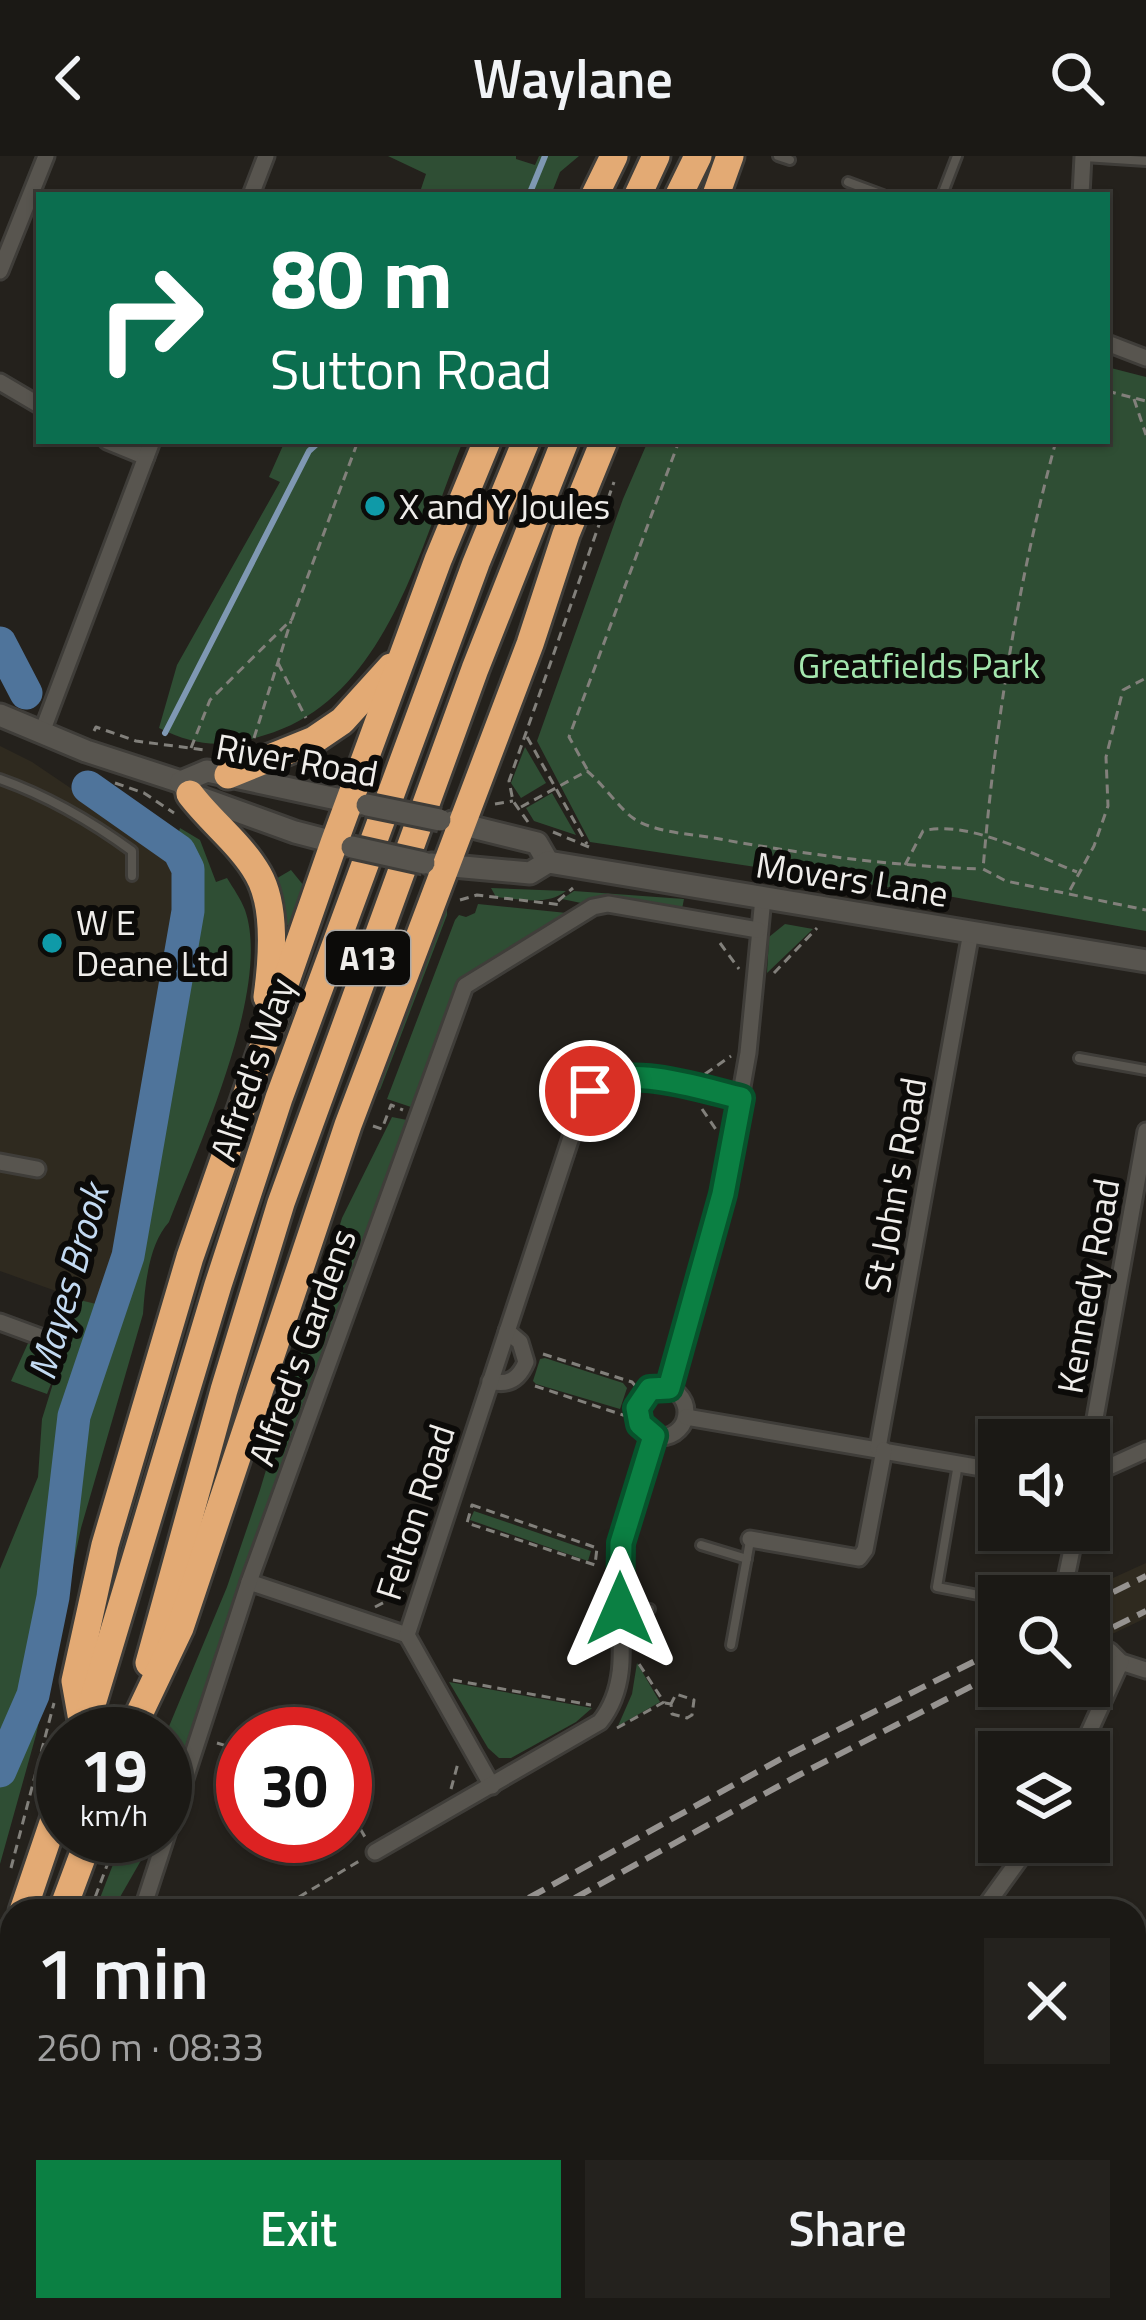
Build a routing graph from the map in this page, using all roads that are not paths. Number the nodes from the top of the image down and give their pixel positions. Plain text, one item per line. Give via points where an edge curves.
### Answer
1 (46, 156) edge
2 (266, 156) edge
3 (614, 156) edge
4 (656, 156) edge
5 (698, 156) edge
6 (730, 156) edge
7 (778, 156) edge
8 (957, 156) edge
9 (1083, 156) edge
10 (790, 160) dead end
11 (1146, 161) edge
12 (848, 182) dead end
13 (252, 192) edge
14 (596, 192) edge
15 (639, 192) edge
16 (680, 192) edge
17 (717, 192) edge
18 (875, 192) edge
19 (943, 192) edge
20 (1081, 192) edge
21 (4, 251) edge
22 (0, 271) edge
23 (1110, 344) edge
24 (1146, 358) edge
25 (0, 382) edge
26 (36, 403) edge
27 (487, 444) edge
28 (525, 444) edge
29 (565, 444) edge
30 (149, 449) edge
31 (612, 452) edge
32 (410, 640) junction
33 (0, 716) edge
34 (41, 732) junction
35 (228, 775) junction
36 (0, 779) edge
37 (186, 788) junction
38 (347, 798) junction
39 (404, 812) joint
40 (451, 822) junction
41 (343, 845) junction
42 (388, 855) joint
43 (548, 862) junction
44 (435, 865) junction
45 (132, 876) dead end
46 (763, 898) junction
47 (758, 930) junction
48 (971, 932) junction
49 (1146, 961) edge
50 (260, 1048) junction
51 (1079, 1058) dead end
52 (1146, 1070) edge
53 (741, 1098) junction
54 (1146, 1131) edge
55 (0, 1162) edge
56 (37, 1169) dead end
57 (0, 1322) edge
58 (507, 1331) junction
59 (57, 1343) dead end
60 (490, 1381) junction
61 (669, 1388) junction
62 (686, 1417) junction
63 (1095, 1419) edge
64 (654, 1436) junction
65 (881, 1449) junction
66 (1146, 1450) edge
67 (958, 1464) junction
68 (1110, 1466) edge
69 (978, 1467) edge
70 (751, 1540) joint
71 (701, 1545) dead end
72 (747, 1559) junction
73 (249, 1582) junction
74 (978, 1595) edge
75 (620, 1609) junction
76 (650, 1609) dead end
77 (407, 1635) junction
78 (731, 1646) dead end
79 (1146, 1670) edge
80 (80, 1707) edge
81 (91, 1707) edge
82 (138, 1707) edge
83 (143, 1707) edge
84 (1088, 1731) edge
85 (492, 1786) junction
86 (375, 1852) road end
87 (39, 1863) edge
88 (80, 1863) edge
89 (1017, 1863) edge
90 (27, 1899) edge
91 (66, 1899) edge
92 (146, 1899) edge
93 (991, 1899) edge

1 - 21 street
2 - 13 street
3 - 14 highway
4 - 15 highway
5 - 16 highway
6 - 17 highway
7 - 10 lane
8 - 19 lane
9 - 11 lane
9 - 20 street
12 - 18 lane
21 - 22 street
23 - 24 street
25 - 26 street
27 - 32 highway, A13
28 - 81 highway, Alfred's Way / A13 via 279,1098
29 - 82 highway, Alfred's Way / A13 via 281,1203
30 - 34 street
31 - 40 highway, A13 via 566,534 530,644
32 - 35 highway, A13 via 342,721
32 - 38 highway, A13
33 - 34 street, River Road
34 - 37 street, River Road
35 - 37 street, River Road via 207,771
35 - 38 street, River Road
36 - 45 lane via 104,830 132,851
37 - 41 street, River Road
37 - 50 highway via 265,891 271,973
38 - 39 street, River Road, bridge
38 - 41 highway, A13
39 - 40 street, Movers Lane, bridge
40 - 43 street, Movers Lane via 537,843
40 - 44 highway, A13
41 - 42 street, River Road, bridge
41 - 50 highway, A13
42 - 44 street, Movers Lane, bridge
43 - 44 street, Movers Lane via 530,872
43 - 46 street, Movers Lane
44 - 83 highway, A13 via 179,1628
46 - 47 street
46 - 48 street, Movers Lane
47 - 53 street
47 - 73 street, Alfred's Gardens via 608,904 465,986
48 - 49 street, Movers Lane
48 - 65 street, St John's Road
50 - 80 highway, A13 via 105,1545 75,1681
51 - 52 lane
53 - 58 street, Felton Road via 629,1076 590,1091
53 - 61 street
54 - 63 street, Kennedy Road
55 - 56 street
57 - 59 street
58 - 60 street, Felton Road
58 - 60 street via 526,1362 515,1379
60 - 77 street, Felton Road
61 - 62 street via 681,1396
61 - 64 street via 643,1395 637,1415
62 - 64 street via 676,1432
62 - 65 street
64 - 75 street via 621,1543
65 - 67 street
65 - 70 street, St John's Road via 859,1558
66 - 68 street
67 - 69 street
67 - 74 lane via 937,1588
70 - 72 lane
71 - 72 lane
72 - 78 lane
73 - 77 street
73 - 92 street, Alfred's Gardens
75 - 76 lane
75 - 85 street via 611,1708
77 - 85 street, Felton Road
79 - 84 street via 1116,1656
85 - 86 street
87 - 90 highway
88 - 91 highway
89 - 93 street

